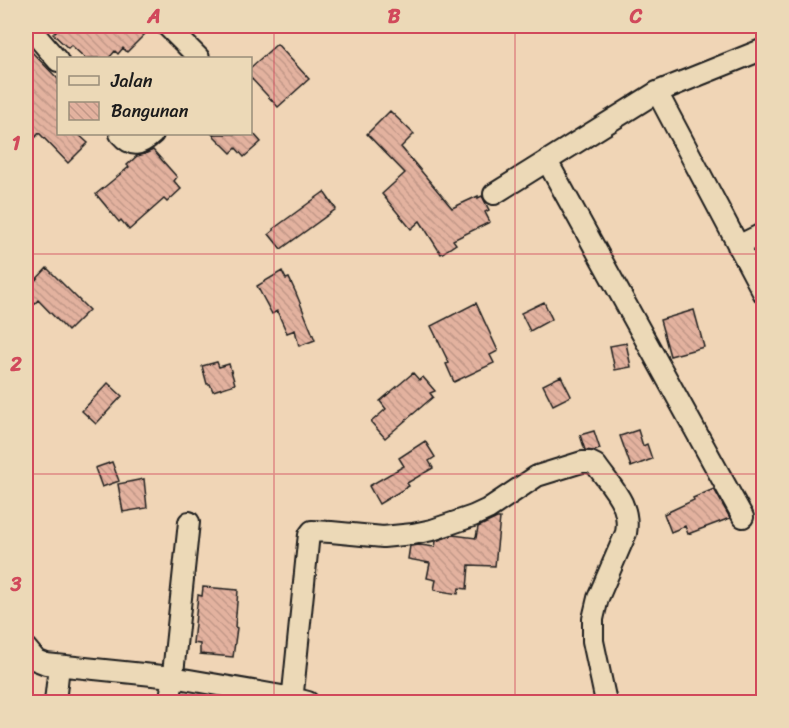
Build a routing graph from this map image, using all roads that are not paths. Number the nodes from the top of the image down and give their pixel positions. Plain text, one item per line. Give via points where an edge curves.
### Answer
1 (28, 26) edge
2 (167, 26) edge
3 (764, 48) edge
4 (198, 57) edge
5 (57, 60) edge
6 (657, 92) junction
7 (121, 135) edge
8 (152, 135) edge
9 (547, 161) junction
10 (494, 194) dead end
11 (764, 233) edge
12 (738, 246) junction
13 (764, 294) edge
14 (742, 517) dead end
15 (189, 522) dead end
16 (26, 648) edge
17 (59, 666) junction
18 (172, 677) junction
19 (298, 701) edge
20 (55, 702) edge
21 (170, 702) edge
22 (606, 702) edge

1 - 5 street
2 - 4 street
3 - 6 street
6 - 9 street
6 - 12 street
7 - 8 street via 138,143
9 - 10 street
9 - 14 street
11 - 12 street
12 - 13 street
15 - 18 street
16 - 17 street via 40,662
17 - 18 street
17 - 20 street
18 - 19 street
18 - 21 street
19 - 22 street via 308,543 312,531 383,537 432,530 488,509 537,476 590,462 623,503 628,523 593,619 593,641

